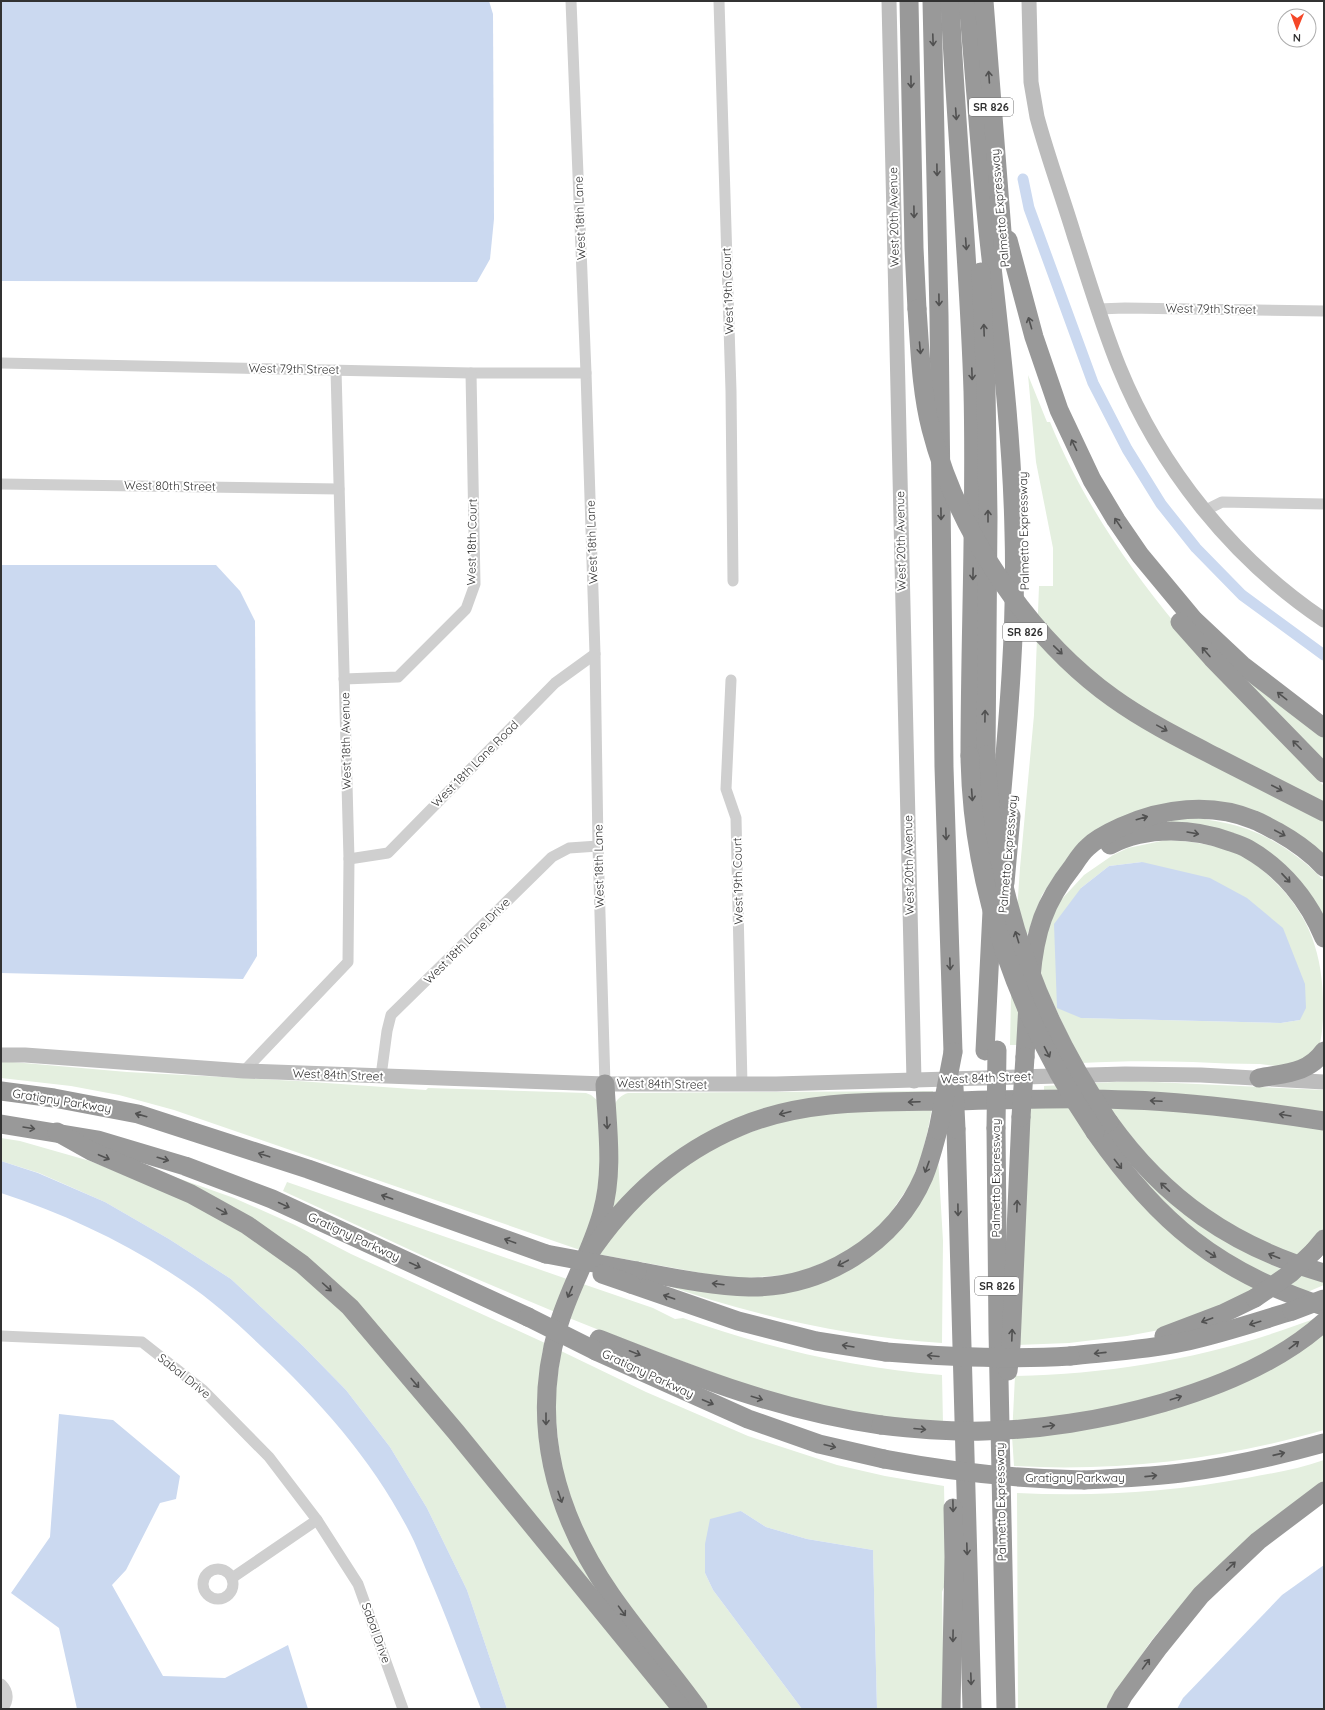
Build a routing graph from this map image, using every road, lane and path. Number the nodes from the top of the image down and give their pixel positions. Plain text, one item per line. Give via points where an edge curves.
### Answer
1 (571, 1) edge
2 (719, 1) edge
3 (889, 1) edge
4 (910, 1) edge
5 (932, 1) edge
6 (950, 1) edge
7 (964, 1) edge
8 (968, 1) edge
9 (984, 1) edge
10 (1029, 1) edge
11 (1000, 213) junction
12 (1098, 309) junction
13 (1324, 311) edge
14 (1, 364) edge
15 (336, 370) junction
16 (471, 373) junction
17 (586, 373) junction
18 (1, 484) edge
19 (339, 489) junction
20 (1324, 504) edge
21 (1204, 510) junction
22 (1140, 555) junction
23 (732, 581) dead end
24 (1324, 620) edge
25 (596, 654) junction
26 (344, 679) junction
27 (731, 680) dead end
28 (1324, 728) edge
29 (978, 755) junction
30 (1324, 773) edge
31 (1324, 812) edge
32 (598, 846) junction
33 (349, 859) junction
34 (1324, 867) edge
35 (1058, 884) junction
36 (1324, 938) edge
37 (991, 1050) junction
38 (1324, 1051) edge
39 (1, 1055) edge
40 (244, 1071) junction
41 (381, 1076) junction
42 (1259, 1078) junction
43 (914, 1081) junction
44 (1324, 1082) edge
45 (605, 1084) junction
46 (742, 1085) junction
47 (1, 1091) edge
48 (1324, 1121) edge
49 (1, 1124) edge
50 (1102, 1127) junction
51 (990, 1128) junction
52 (947, 1129) junction
53 (57, 1132) junction
54 (1319, 1245) edge
55 (587, 1257) junction
56 (1324, 1273) edge
57 (634, 1278) junction
58 (1324, 1299) edge
59 (1324, 1306) edge
60 (1324, 1322) edge
61 (1, 1336) edge
62 (598, 1345) junction
63 (1127, 1350) junction
64 (963, 1398) junction
65 (1324, 1442) edge
66 (1000, 1444) junction
67 (1324, 1491) edge
68 (317, 1520) junction
69 (232, 1578) dead end
70 (1, 1684) edge
71 (2, 1709) edge
72 (403, 1709) edge
73 (682, 1709) edge
74 (698, 1709) edge
75 (951, 1709) edge
76 (972, 1709) edge
77 (995, 1709) edge
78 (1006, 1709) edge
79 (1116, 1709) edge

1 - 17 street, West 18th Lane
2 - 23 street, West 19th Court via 731,391
3 - 43 street, West 20th Avenue
4 -> 31 highway, bridge via 914,248 923,381 931,429 945,474 963,515 1013,597 1041,633 1092,682 1131,710 1179,737
5 -> 52 highway, bridge via 940,315 944,767 953,1052
6 -> 29 highway via 973,390
29 -> 7 highway via 988,517 986,389
8 - 37 highway via 983,183 1006,387 1014,533 1012,658 990,934
11 -> 9 highway, Palmetto Expressway / SR 826
10 - 12 street via 1031,82 1035,110
22 -> 11 highway via 1092,480 1059,410 1034,337
11 - 37 highway, Palmetto Expressway / SR 826 via 1021,428 1026,571 1022,695
12 - 13 street, West 79th Street
12 - 21 street via 1119,368 1143,417 1168,460
14 - 15 street, West 79th Street
15 - 16 street, West 79th Street
15 - 19 street, West 18th Avenue
16 - 17 street, West 79th Street
16 - 26 street, West 18th Court via 475,584 466,609 398,677
17 - 25 street, West 18th Lane
18 - 19 street, West 80th Street
19 - 26 street, West 18th Avenue
20 - 21 street via 1222,502
21 - 24 street via 1263,572
28 -> 22 highway via 1242,665 1194,620
30 -> 22 highway via 1212,658 1180,621
25 - 32 street, West 18th Lane
25 - 33 street, West 18th Lane Road via 555,683 388,853
26 - 33 street, West 18th Avenue
27 - 46 street, West 19th Court via 726,789 736,818
29 - 50 highway, bridge via 997,861 1020,945 1053,1028 1088,1090
32 - 41 street, West 18th Lane Drive via 569,848 552,857 391,1016
32 - 45 street, West 18th Lane
33 - 40 street, West 18th Avenue via 348,962
35 -> 34 highway via 1088,847 1109,833 1136,820 1162,812 1190,809 1222,811 1253,819 1291,840
35 -> 36 highway via 1096,852 1137,834 1187,831 1217,837 1248,848 1278,870 1302,896 1318,922
66 -> 35 highway, bridge via 1011,1345 1021,1117 1032,960 1037,931
37 - 51 highway, Palmetto Expressway / SR 826, bridge
38 - 42 highway via 1308,1067
39 - 40 street, West 84th Street
40 - 41 street, West 84th Street
41 - 45 street, West 84th Street
42 - 43 street, West 84th Street via 1125,1074
42 - 44 street, West 84th Street
43 - 46 street, West 84th Street
45 - 46 street, West 84th Street
45 -> 55 highway via 608,1185
57 -> 47 highway, Gratigny Parkway, bridge via 546,1254 308,1169 138,1114
48 -> 55 highway via 1210,1105 1122,1099 857,1103 802,1109 739,1127 694,1150 631,1200
49 -> 53 highway, Gratigny Parkway
56 -> 50 highway via 1244,1243 1206,1220 1188,1207 1126,1146
50 -> 59 highway via 1143,1194 1171,1223 1200,1246 1254,1279 1279,1291
51 - 66 highway, Palmetto Expressway / SR 826 via 996,1219
51 - 77 highway via 985,1279
52 -> 57 highway via 924,1177 900,1215 865,1249 827,1271 792,1282 750,1287
52 -> 64 highway, SR 826
53 -> 62 highway, Gratigny Parkway, bridge via 98,1140 185,1166 272,1199 528,1317
53 -> 73 highway via 91,1151 191,1194 247,1225 302,1264 350,1307 466,1444
54 -> 63 highway, bridge via 1291,1273 1255,1298 1222,1314
55 -> 74 highway via 562,1313 550,1363 546,1426 555,1479 567,1514 592,1567 629,1620
63 -> 57 highway, Gratigny Parkway, bridge via 1012,1359 886,1352 816,1341 738,1321
58 -> 63 highway, Gratigny Parkway, bridge via 1244,1326 1182,1342
62 -> 60 highway, bridge via 663,1364 743,1394 829,1416 881,1425 947,1431 1014,1430 1069,1424 1133,1410 1196,1392 1266,1362 1287,1350
61 - 68 street, Sabal Drive via 142,1342 214,1401 269,1457
62 -> 65 highway, Gratigny Parkway, bridge via 748,1419 819,1444 884,1459 979,1474 1084,1480 1149,1476 1218,1468
64 -> 75 highway via 952,1440 954,1557
64 -> 76 highway, SR 826
66 - 78 highway, Palmetto Expressway / SR 826
79 -> 67 highway via 1158,1647 1202,1595 1258,1541
68 - 69 street
68 - 72 street, Sabal Drive via 358,1584
70 - 71 street via 8,1695 6,1705

